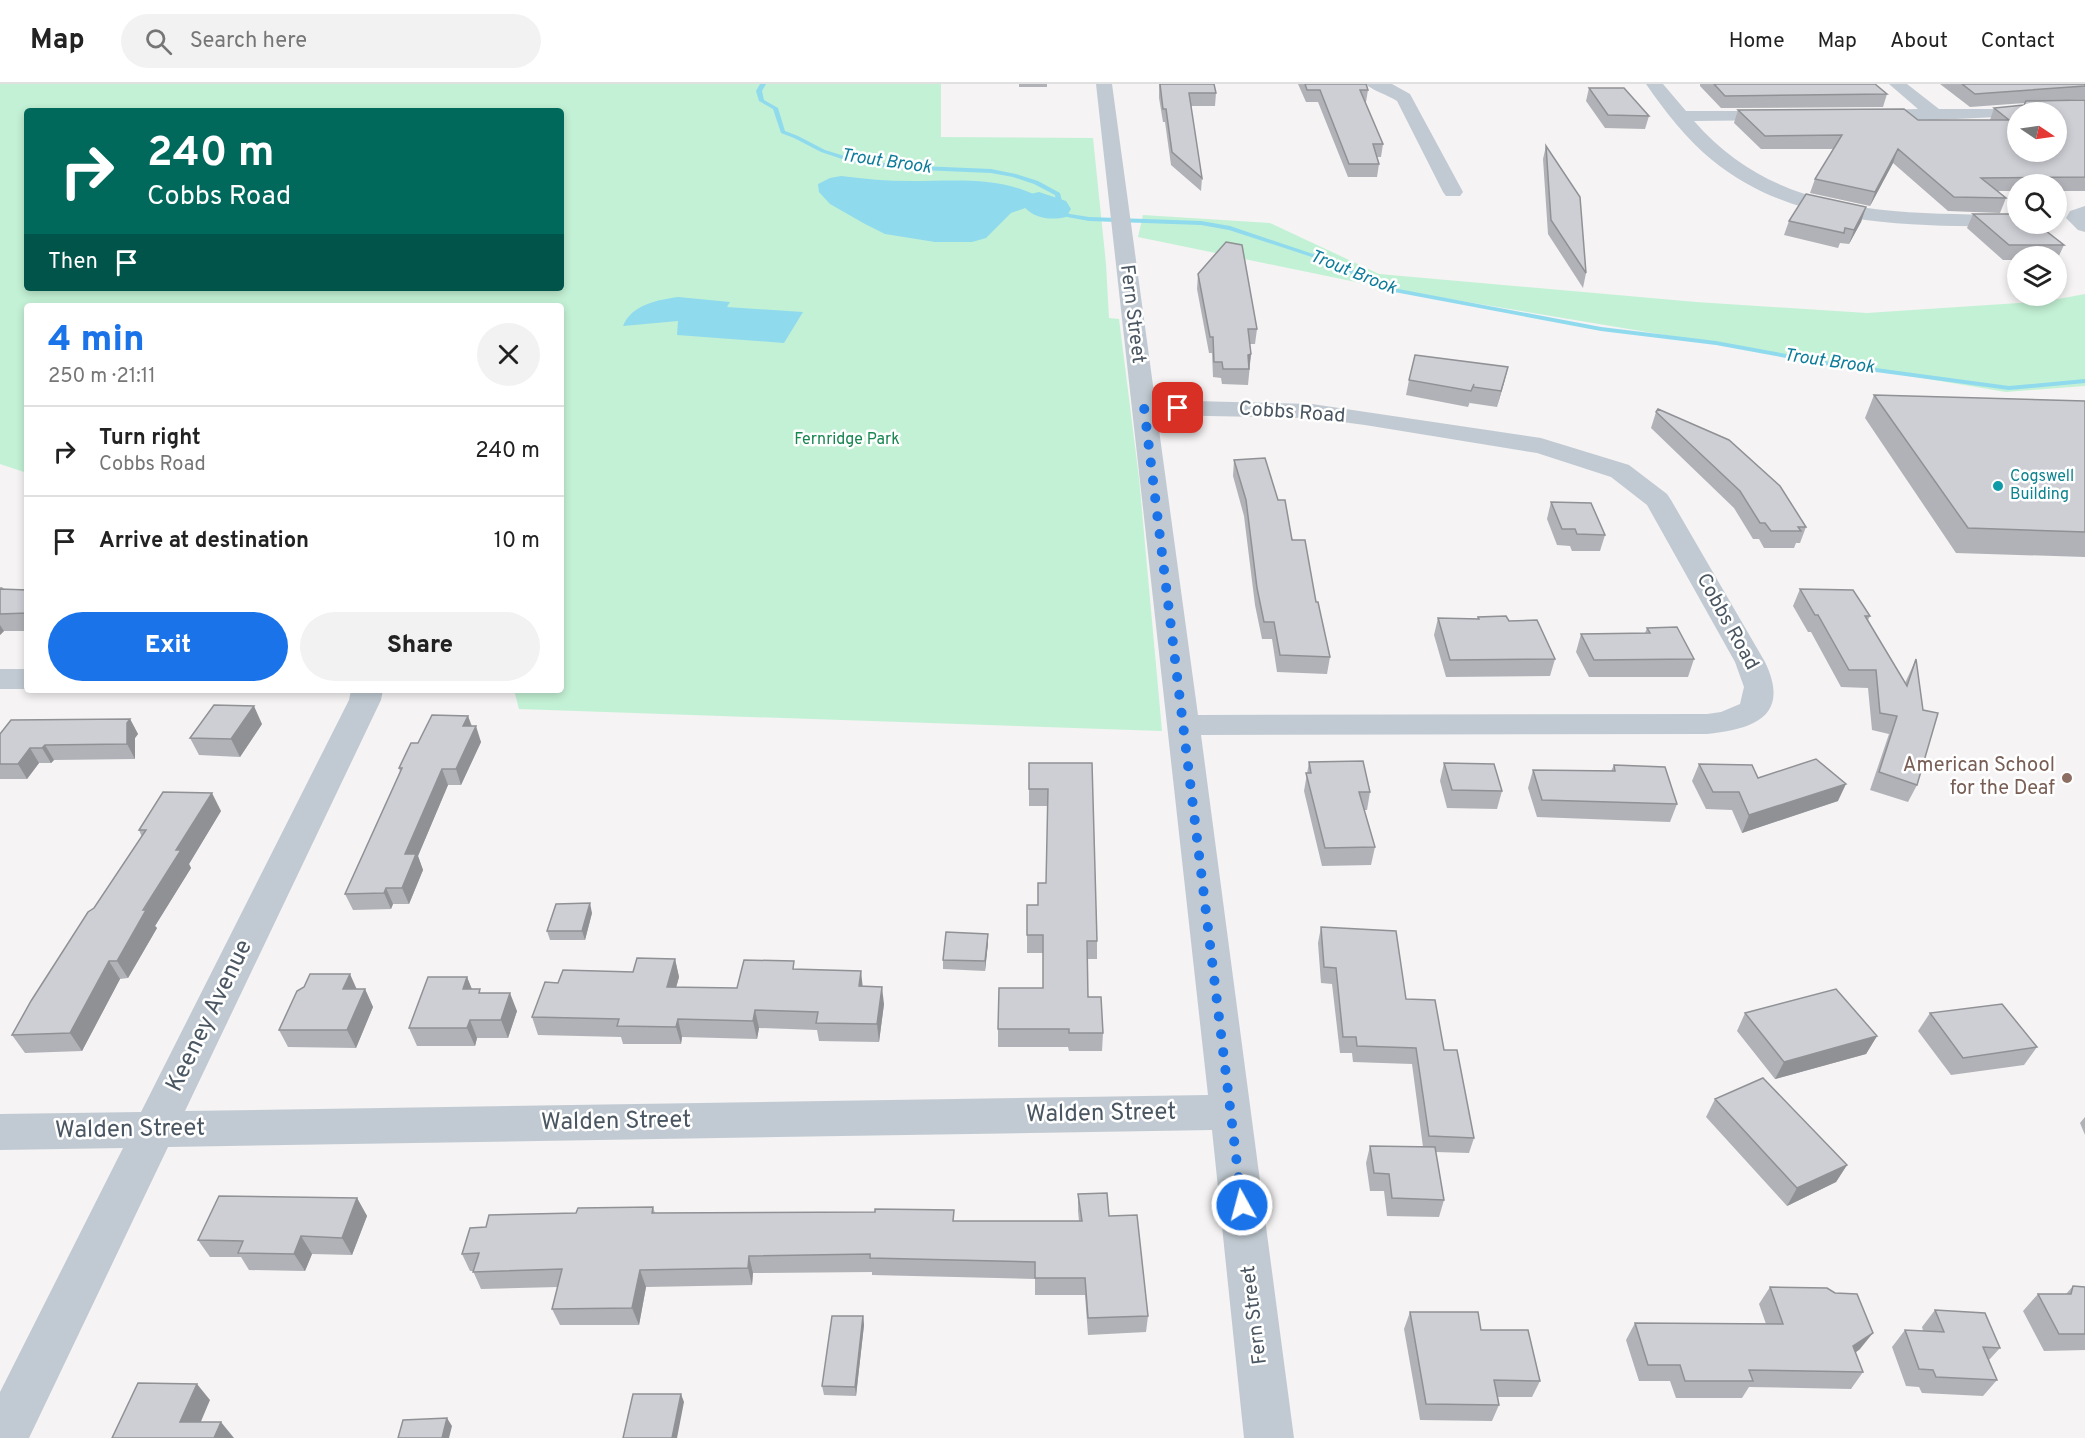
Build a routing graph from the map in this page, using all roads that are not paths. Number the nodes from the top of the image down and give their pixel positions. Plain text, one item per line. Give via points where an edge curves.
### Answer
1 (1104, 84) edge
2 (1374, 84) edge
3 (1654, 84) edge
4 (1897, 84) edge
5 (2085, 106) edge
6 (1797, 115) edge
7 (1854, 115) edge
8 (1935, 115) junction
9 (1682, 116) junction
10 (1453, 192) dead end
11 (2007, 220) edge
12 (2083, 220) edge
13 (2067, 221) edge
14 (1144, 407) junction
15 (0, 679) edge
16 (24, 679) edge
17 (366, 693) edge
18 (1184, 725) junction
19 (1231, 1112) junction
20 (155, 1130) junction
21 (0, 1132) edge
22 (3, 1438) edge
23 (1269, 1438) edge

1 - 14 street, Fern Street
2 - 10 street via 1404,98
3 - 9 street
4 - 8 street
5 - 8 street
6 - 9 street
7 - 8 street
9 - 11 street via 1717,155 1741,173 1790,196 1866,215
12 - 13 street
14 - 18 street, Fern Street
14 - 18 street, Cobbs Road via 1312,411 1365,418 1541,446 1620,471 1658,500 1750,662 1761,694 1751,712 1707,724
15 - 16 street
17 - 20 street, Keeney Avenue
18 - 19 street, Fern Street
19 - 20 street, Walden Street
19 - 23 street, Fern Street
20 - 21 street, Walden Street
20 - 22 street, Keeney Avenue

